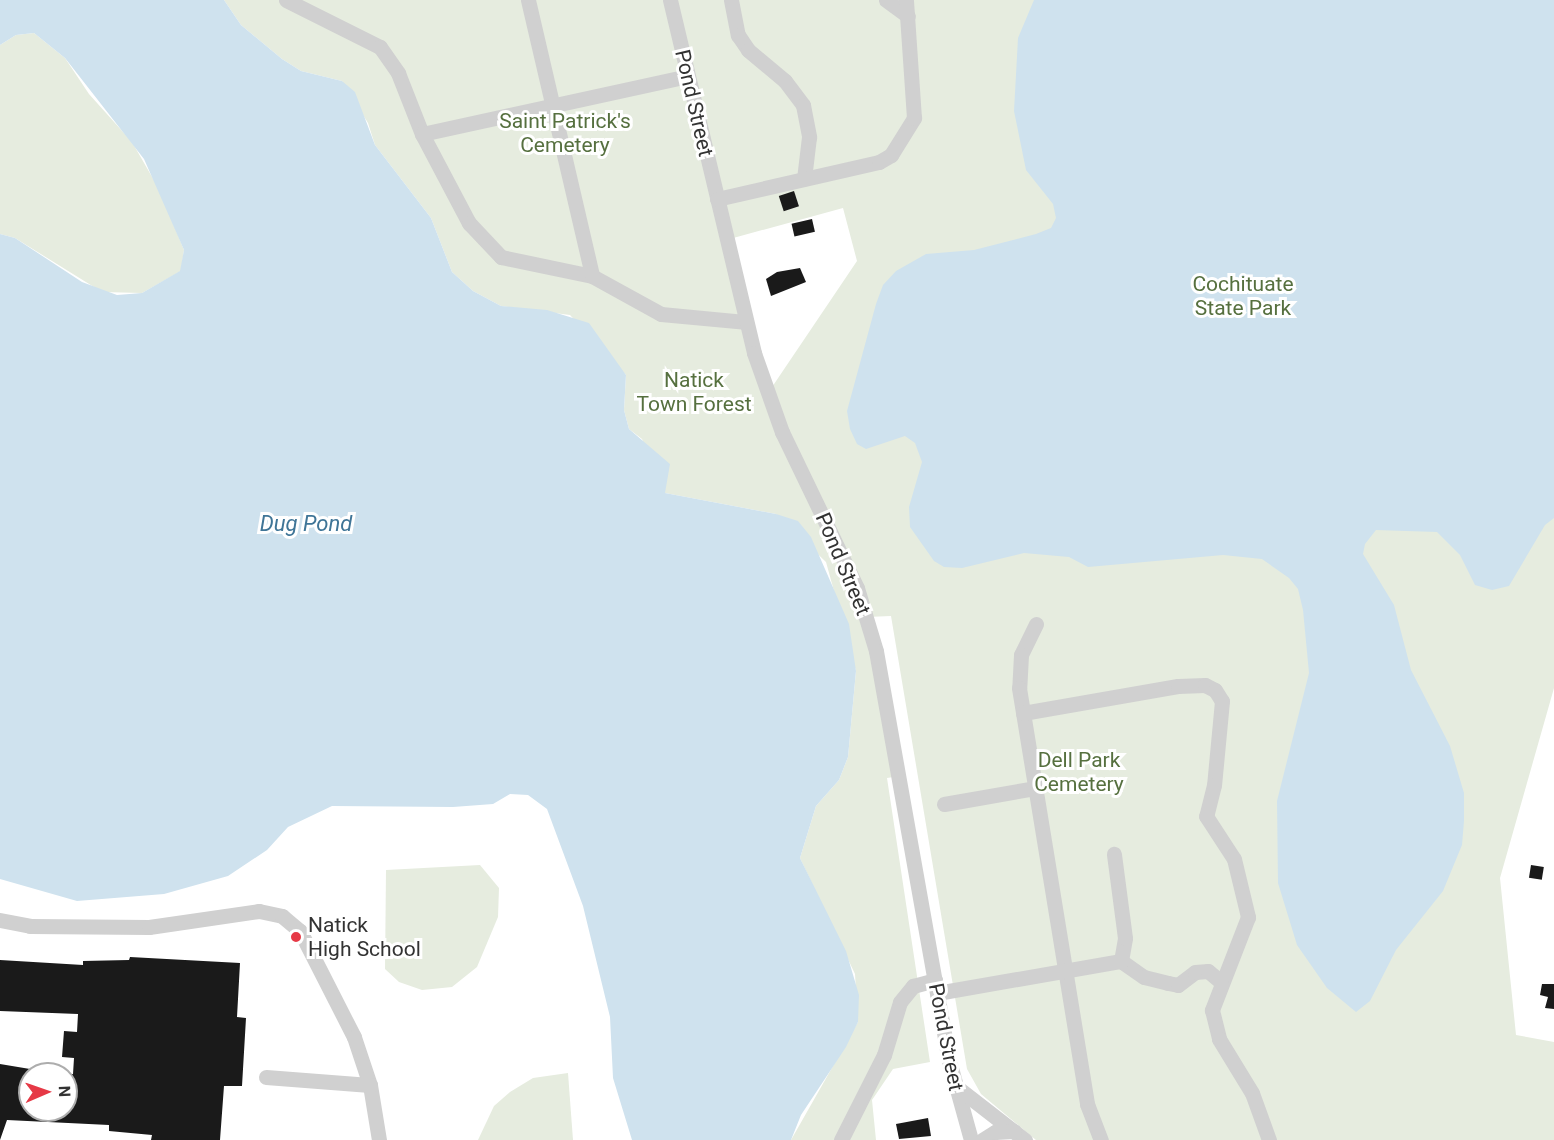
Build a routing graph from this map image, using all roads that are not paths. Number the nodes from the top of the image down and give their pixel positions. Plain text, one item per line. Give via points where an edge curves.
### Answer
1 (286, 0) edge
2 (528, 0) edge
3 (670, 0) edge
4 (731, 0) edge
5 (886, 0) edge
6 (906, 0) edge
7 (908, 16) junction
8 (687, 76) junction
9 (551, 105) junction
10 (422, 134) junction
11 (804, 179) junction
12 (717, 199) junction
13 (592, 276) junction
14 (745, 322) junction
15 (1036, 624) dead end
16 (1023, 713) junction
17 (1035, 788) junction
18 (944, 804) dead end
19 (1114, 854) dead end
20 (0, 920) edge
21 (1121, 961) junction
22 (1066, 973) junction
23 (1221, 982) junction
24 (936, 987) junction
25 (266, 1077) dead end
26 (370, 1085) junction
27 (954, 1085) junction
28 (1019, 1135) edge
29 (379, 1140) edge
30 (841, 1140) edge
31 (971, 1140) edge
32 (982, 1140) edge
33 (1101, 1140) edge
34 (1269, 1140) edge

1 - 10 street via 380,47 398,73
2 - 9 street
3 - 8 street, Pond Street
4 - 11 street via 738,35 748,50 790,86 803,105 809,137
5 - 7 street
6 - 7 street
7 - 11 street via 915,106 909,132 879,162
8 - 9 street
8 - 12 street, Pond Street
9 - 10 street
9 - 13 street
10 - 13 street via 469,223 487,247 518,264
11 - 12 street
12 - 14 street, Pond Street
13 - 14 street via 649,310
14 - 24 street, Pond Street via 782,432 857,588 876,651
15 - 16 street via 1017,673
16 - 17 street
16 - 23 street via 1178,686 1215,690 1223,715 1206,816 1234,859 1248,917
17 - 18 street
17 - 22 street
19 - 21 street via 1125,938
20 - 26 street via 30,926 149,927 259,911 282,916 300,931 354,1037
21 - 22 street
21 - 23 street via 1144,977 1168,983 1178,985 1195,972 1208,971
22 - 24 street
22 - 33 street via 1087,1104
23 - 34 street via 1212,1010 1214,1025 1252,1093
24 - 27 street, Pond Street
24 - 30 street via 913,986 900,1002 884,1055
25 - 26 street
26 - 29 street
27 - 28 street
27 - 31 street, Pond Street
28 - 32 street via 995,1132

